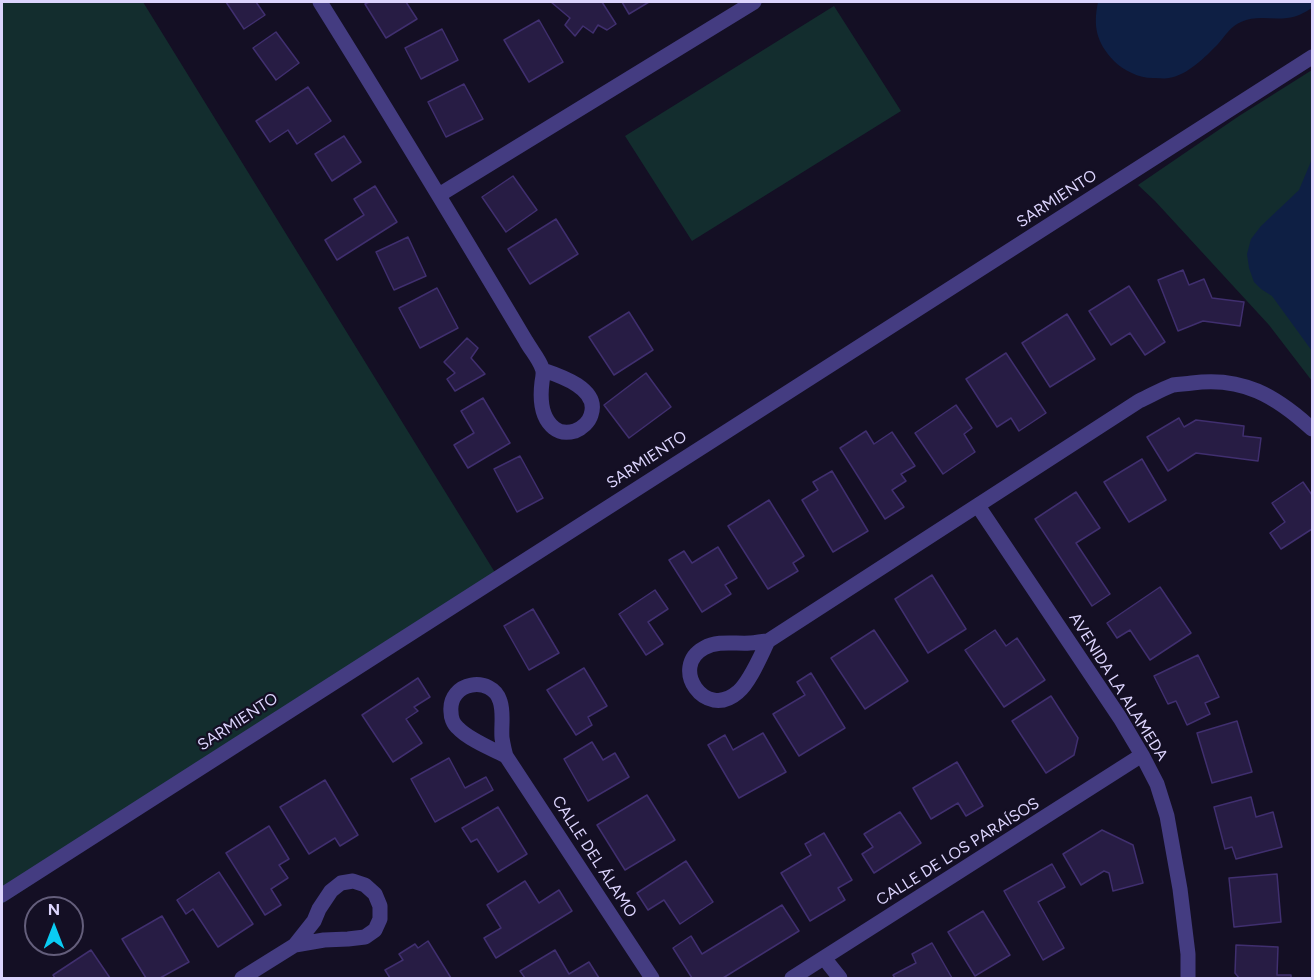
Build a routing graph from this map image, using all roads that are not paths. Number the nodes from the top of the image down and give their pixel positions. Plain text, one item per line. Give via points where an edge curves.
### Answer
1 (320, 2) edge
2 (754, 2) edge
3 (1312, 57) edge
4 (439, 195) junction
5 (543, 370) dead end
6 (1312, 429) edge
7 (978, 506) junction
8 (768, 641) junction
9 (506, 756) junction
10 (1142, 756) junction
11 (2, 894) edge
12 (296, 945) junction
13 (824, 958) junction
14 (242, 978) edge
15 (652, 978) edge
16 (792, 978) edge
17 (840, 978) edge
18 (1188, 978) edge

1 - 4 street
2 - 4 street
3 - 11 street, SARMIENTO
4 - 5 street
6 - 7 street via 1284,405 1257,390 1229,382 1174,385 1139,401
7 - 8 street
7 - 10 street, AVENIDA LA ALAMEDA
8 - 8 street via 721,643 704,648 692,659 694,686 703,697 714,701 739,692
9 - 9 street, CALLE DEL ÁLAMO via 500,699 490,688 478,684 464,686 453,696 451,718 458,728
9 - 15 street, CALLE DEL ÁLAMO
10 - 13 street, CALLE DE LOS PARAÍSOS
10 - 18 street, AVENIDA LA ALAMEDA via 1157,784 1167,816 1180,889
12 - 12 street via 365,937 375,930 380,919 375,894 353,881 341,884 331,891
12 - 14 street
13 - 16 street, CALLE DE LOS PARAÍSOS
13 - 17 street

